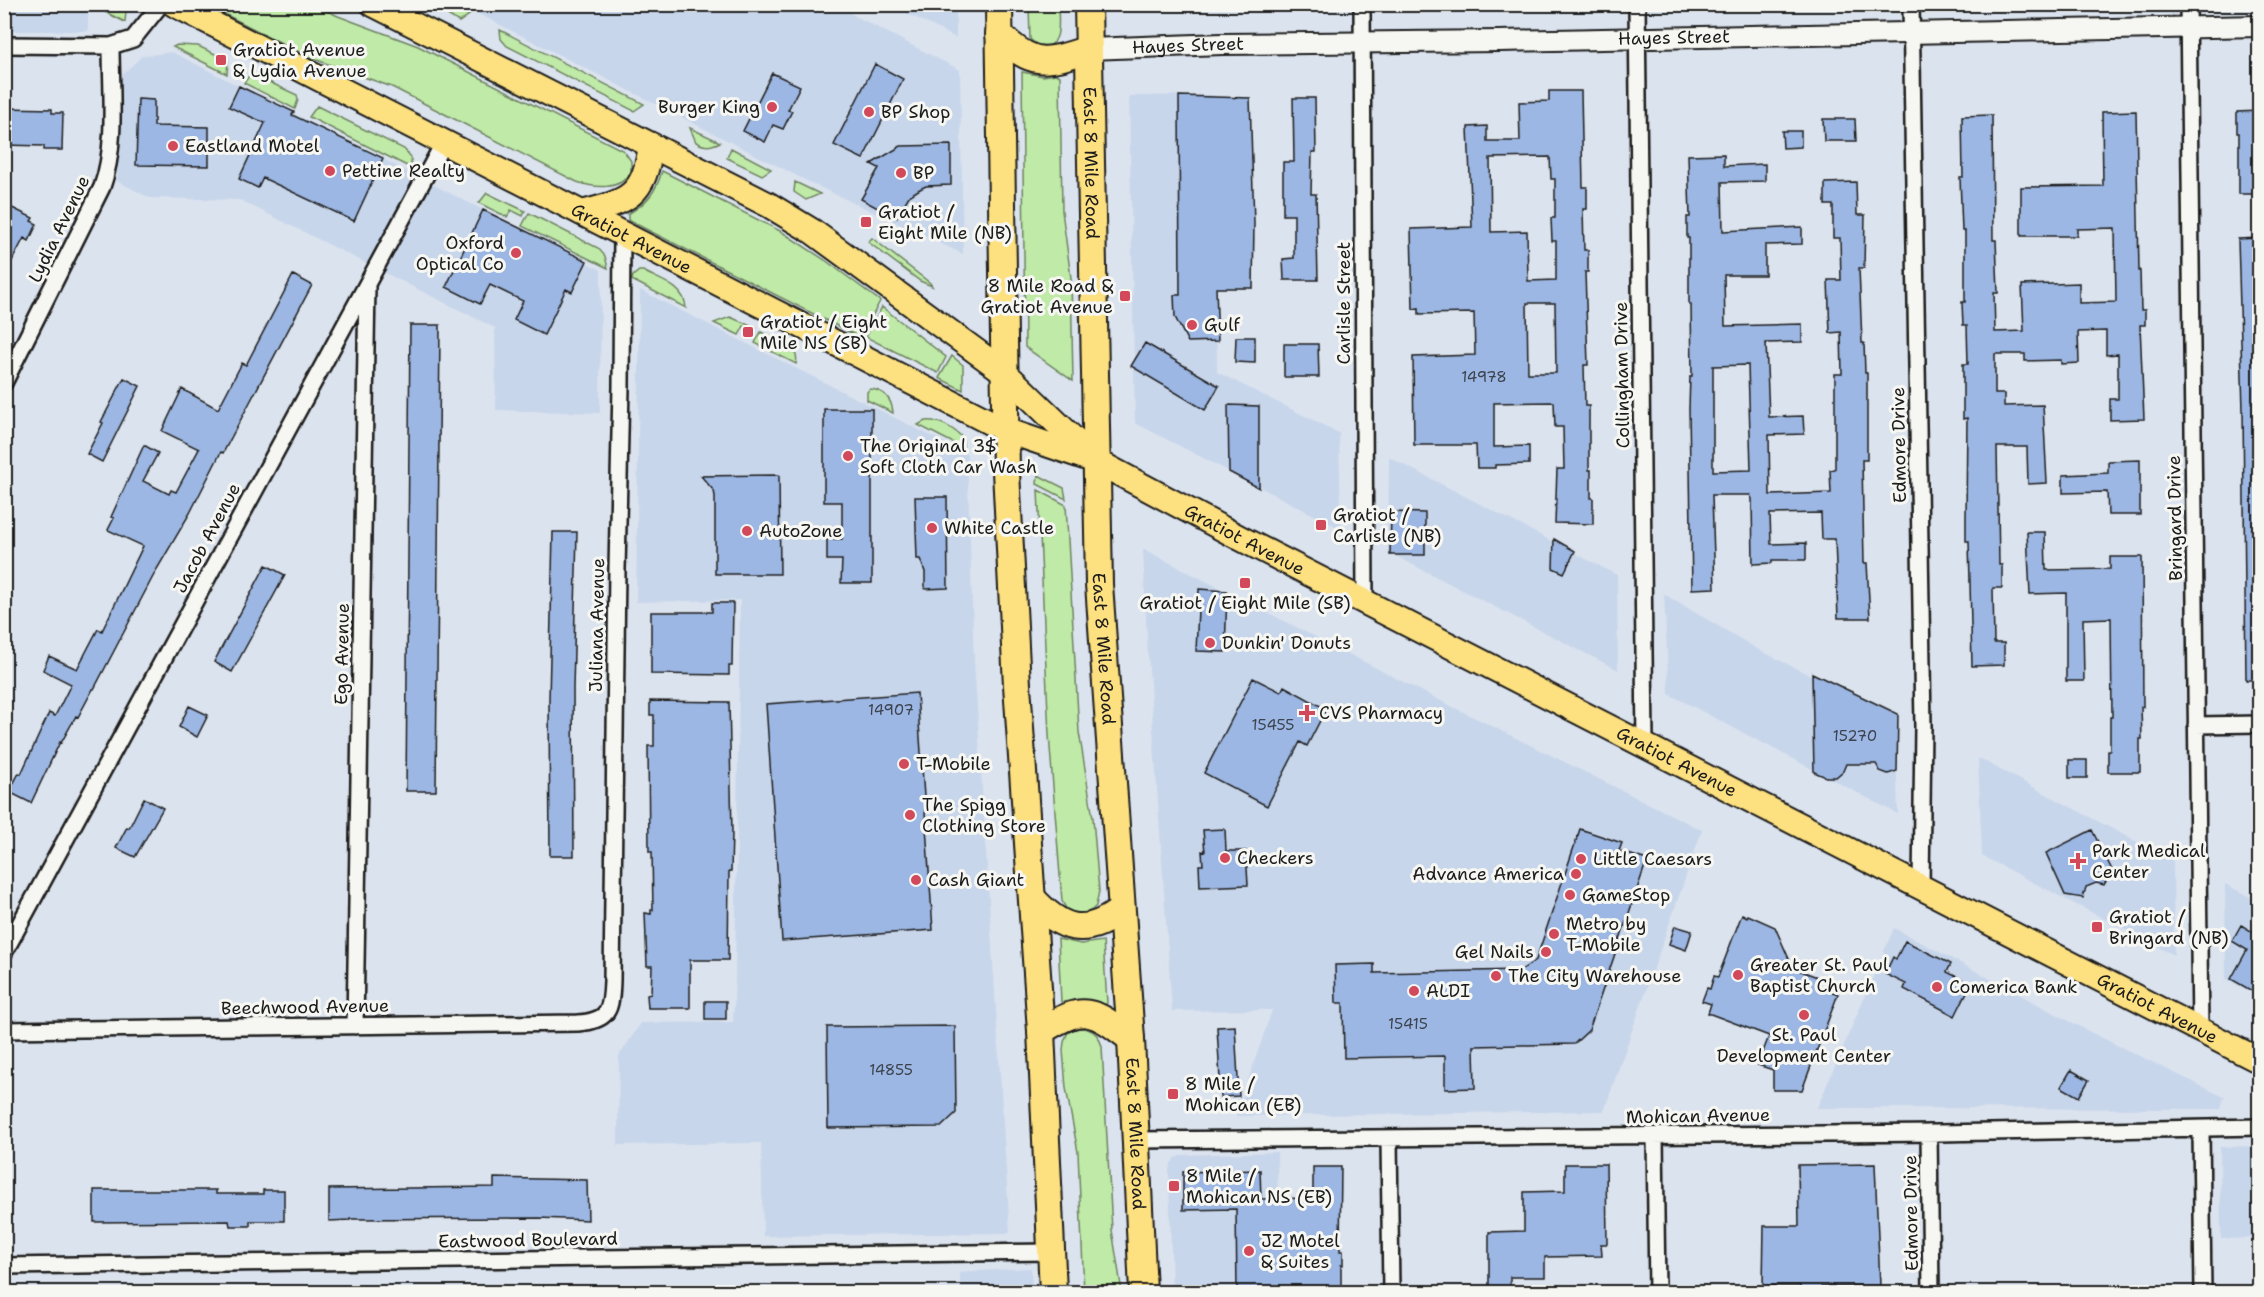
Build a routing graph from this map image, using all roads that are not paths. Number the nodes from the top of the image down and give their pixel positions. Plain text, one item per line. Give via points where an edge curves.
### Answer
1 (161, 4) edge
2 (174, 4) edge
3 (374, 4) edge
4 (999, 4) edge
5 (1089, 4) edge
6 (1362, 4) edge
7 (1637, 4) edge
8 (1911, 4) edge
9 (2188, 4) edge
10 (2259, 26) edge
11 (2188, 27) junction
12 (1912, 33) junction
13 (999, 34) junction
14 (1637, 38) junction
15 (1362, 42) junction
16 (4, 45) edge
17 (111, 46) junction
18 (1089, 50) junction
19 (444, 142) junction
20 (651, 145) junction
21 (582, 213) junction
22 (622, 233) junction
23 (367, 282) junction
24 (1003, 371) junction
25 (4, 383) edge
26 (1005, 430) junction
27 (1096, 461) junction
28 (1365, 602) junction
29 (2259, 724) edge
30 (2196, 725) junction
31 (1645, 744) junction
32 (1921, 886) junction
33 (1032, 898) junction
34 (1121, 910) junction
35 (4, 953) edge
36 (604, 1016) joint
37 (355, 1026) junction
38 (4, 1030) edge
39 (1041, 1031) junction
40 (2200, 1031) junction
41 (1131, 1039) junction
42 (2259, 1061) edge
43 (2259, 1127) edge
44 (2201, 1130) junction
45 (1929, 1133) junction
46 (1655, 1136) junction
47 (1136, 1140) junction
48 (1389, 1140) junction
49 (1052, 1252) junction
50 (4, 1266) edge
51 (1053, 1293) edge
52 (1143, 1293) edge
53 (1391, 1293) edge
54 (1657, 1293) edge
55 (1931, 1293) edge
56 (2203, 1293) edge

1 - 17 street via 133,39
2 - 19 main road, Gratiot Avenue
3 - 20 main road, Gratiot Avenue
4 - 13 highway
5 - 18 highway, East 8 Mile Road
6 - 15 street, Carlisle Street
7 - 14 street, Collingham Drive
8 - 12 street, Edmore Drive
9 - 11 street, Bringard Drive
10 - 11 street, Hayes Street
11 - 12 street, Hayes Street
11 - 30 street, Bringard Drive
12 - 14 street, Hayes Street
12 - 32 street, Edmore Drive via 1923,726
13 - 18 highway via 1014,49 1035,60 1058,59
13 - 24 highway
14 - 15 street, Hayes Street
14 - 31 street, Collingham Drive
15 - 18 street, Hayes Street
15 - 28 street, Carlisle Street
16 - 17 street
17 - 25 street, Lydia Avenue via 107,173
18 - 27 highway, East 8 Mile Road
19 - 21 main road, Gratiot Avenue
19 - 23 street, Jacob Avenue
20 - 21 main road via 646,173 632,194 607,207
20 - 24 main road, Gratiot Avenue via 813,231
21 - 22 main road, Gratiot Avenue
22 - 26 main road, Gratiot Avenue
22 - 36 street, Juliana Avenue via 612,981 611,999
23 - 35 street, Jacob Avenue
23 - 37 street, Ego Avenue
24 - 26 highway
24 - 27 main road, Gratiot Avenue
26 - 27 main road, Gratiot Avenue
26 - 33 highway
27 - 28 main road, Gratiot Avenue
27 - 34 highway, East 8 Mile Road via 1099,584
28 - 31 main road, Gratiot Avenue
29 - 30 street
30 - 40 street, Bringard Drive
31 - 32 main road, Gratiot Avenue
32 - 40 main road, Gratiot Avenue
33 - 34 highway via 1047,914 1074,928 1099,924
33 - 39 highway
34 - 41 highway, East 8 Mile Road
36 - 37 street, Beechwood Avenue via 578,1023
37 - 38 street, Beechwood Avenue
39 - 41 highway via 1067,1016 1089,1013
39 - 49 highway
40 - 42 main road, Gratiot Avenue
41 - 47 highway, East 8 Mile Road
43 - 44 street, Mohican Avenue
44 - 45 street, Mohican Avenue
44 - 56 street
45 - 46 street, Mohican Avenue
45 - 55 street, Edmore Drive
46 - 48 street, Mohican Avenue
46 - 54 street
47 - 48 street, Mohican Avenue
47 - 52 highway, East 8 Mile Road
48 - 53 street
49 - 50 street, Eastwood Boulevard
49 - 51 highway

